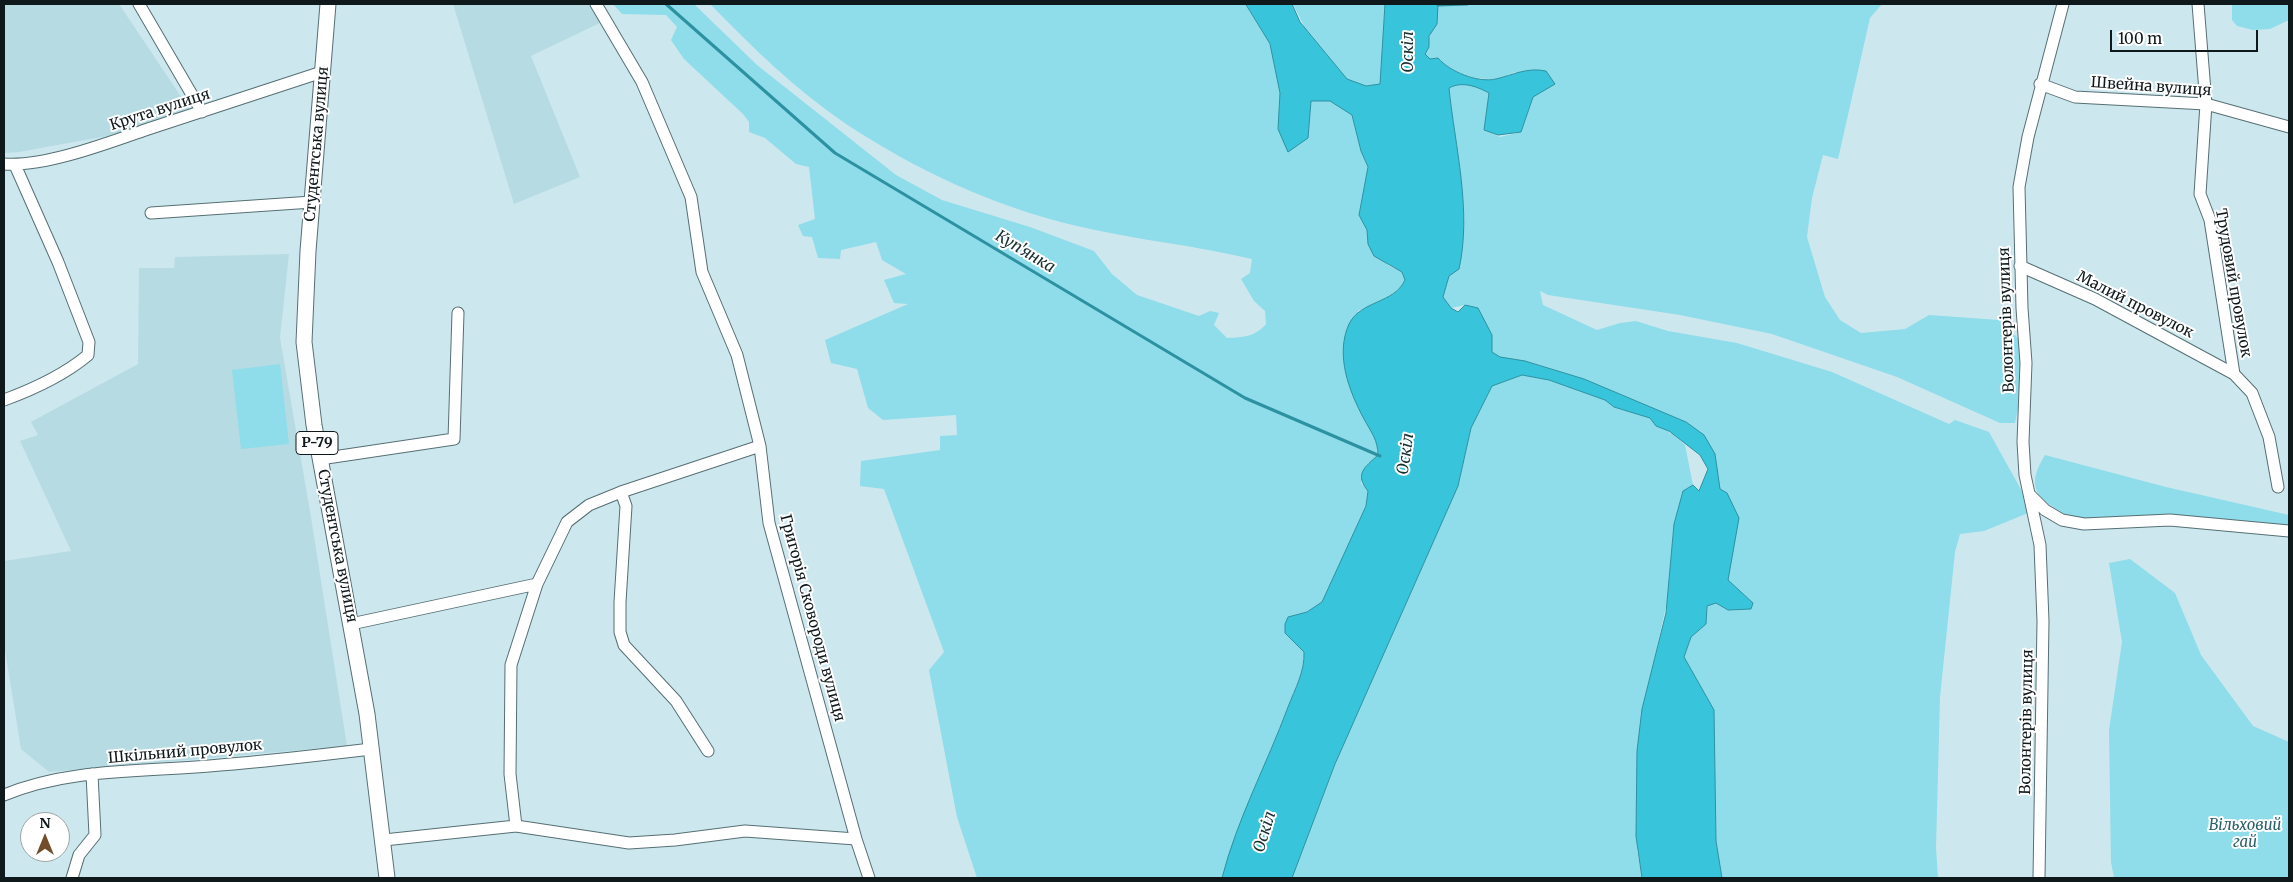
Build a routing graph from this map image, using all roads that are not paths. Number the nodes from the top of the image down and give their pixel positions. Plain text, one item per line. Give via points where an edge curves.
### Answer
1 (139, 4) edge
2 (328, 4) edge
3 (596, 4) edge
4 (2063, 4) edge
5 (2198, 4) edge
6 (322, 72) junction
7 (2040, 84) junction
8 (2206, 104) junction
9 (202, 112) junction
10 (2289, 127) edge
11 (9, 164) edge
12 (312, 202) junction
13 (151, 213) dead end
14 (2020, 266) junction
15 (458, 313) dead end
16 (2234, 374) junction
17 (4, 400) edge
18 (760, 446) junction
19 (320, 460) junction
20 (2278, 487) dead end
21 (621, 492) junction
22 (2030, 495) junction
23 (2287, 530) edge
24 (2289, 541) edge
25 (537, 584) junction
26 (351, 624) junction
27 (371, 749) junction
28 (708, 751) dead end
29 (92, 774) junction
30 (4, 795) edge
31 (516, 826) junction
32 (856, 839) junction
33 (384, 840) junction
34 (72, 878) edge
35 (387, 878) edge
36 (869, 878) edge
37 (2039, 878) edge

1 - 9 street
2 - 6 main road, Студентська вулиця / Р-79
3 - 18 street, Григорія Сковороди вулиця via 642,82 691,197 702,272 737,355
4 - 7 street, Волонтерів вулиця
5 - 8 street, Трудовий провулок
6 - 9 street, Крута вулиця
6 - 12 main road, Студентська вулиця / Р-79
7 - 8 street, Швейна вулиця via 2075,97
7 - 14 street, Волонтерів вулиця via 2019,187
8 - 10 street, Швейна вулиця
8 - 16 street, Трудовий провулок via 2200,194 2210,220
9 - 11 street, Крута вулиця via 86,150
11 - 17 street via 58,262 89,342 88,354 76,365 33,390
12 - 13 street
12 - 19 main road, Студентська вулиця / Р-79 via 304,342
14 - 16 street, Малий провулок via 2095,298
14 - 22 street, Волонтерів вулиця via 2026,363 2023,442
15 - 19 street via 454,439
16 - 20 street, Трудовий провулок via 2252,394 2269,436
18 - 21 street
18 - 32 street, Григорія Сковороди вулиця via 769,523
19 - 26 main road, Студентська вулиця / Р-79
21 - 25 street via 589,505 567,522
21 - 28 street via 626,506 620,602 620,632 624,645 676,701
22 - 23 street via 2045,510 2062,520 2084,524 2170,520
22 - 37 street, Волонтерів вулиця via 2040,545 2043,621
23 - 24 street
25 - 26 street
25 - 31 street via 511,665 510,774
26 - 27 main road, Студентська вулиця / Р-79
27 - 29 street, Шкільний провулок via 220,766
27 - 33 main road, Студентська вулиця / Р-79
29 - 30 street, Шкільний провулок via 30,784
29 - 34 street via 95,835 79,855
31 - 32 street via 629,843 745,831
31 - 33 street
32 - 36 street, Григорія Сковороди вулиця
33 - 35 main road, Студентська вулиця / Р-79

